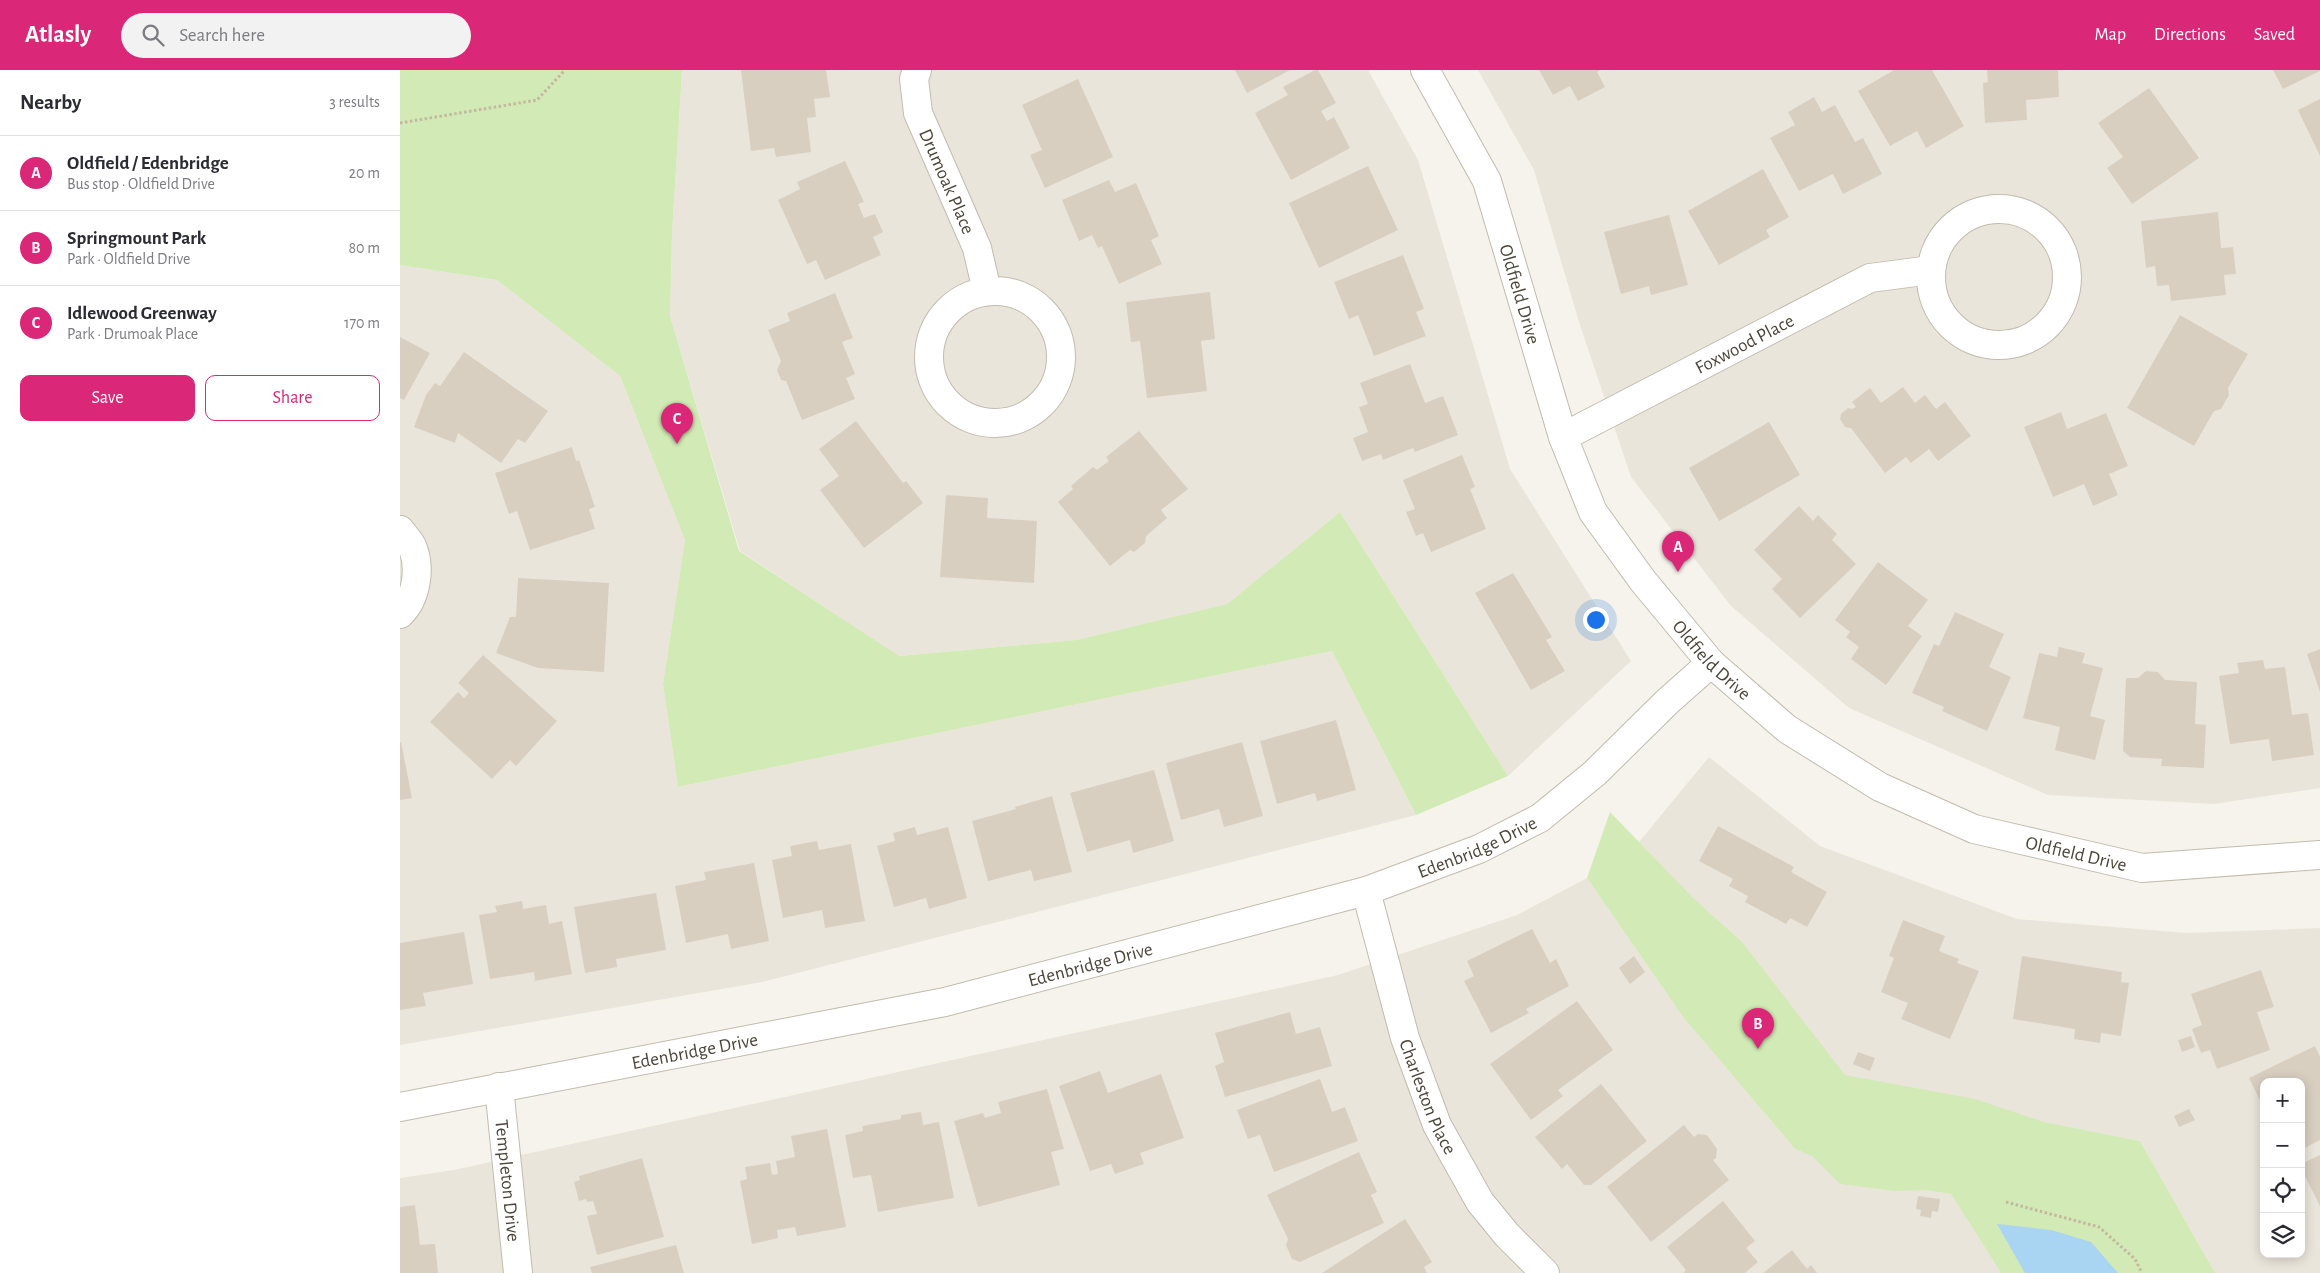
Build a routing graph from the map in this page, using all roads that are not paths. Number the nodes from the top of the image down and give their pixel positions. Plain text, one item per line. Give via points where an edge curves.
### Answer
1 (917, 70) edge
2 (1425, 70) edge
3 (1931, 270) junction
4 (987, 291) junction
5 (1563, 437) junction
6 (400, 530) edge
7 (400, 614) edge
8 (1711, 663) junction
9 (2320, 855) edge
10 (1366, 891) junction
11 (499, 1087) junction
12 (400, 1107) edge
13 (518, 1273) edge
14 (1545, 1273) edge

1 - 4 street, Drumoak Place via 914,79 918,113 977,248
2 - 5 street, Oldfield Drive via 1487,182
3 - 3 street via 1932,294 1942,315 1958,332 1985,344 2009,344 2032,337 2059,310 2067,286 2066,262 2056,238 2024,213 2001,208 1975,212 1955,224 1939,243
3 - 5 street, Foxwood Place via 1870,278
4 - 4 street via 965,298 940,320 930,341 928,364 933,383 945,402 956,411 986,423 1009,423 1030,413 1051,394 1060,372 1062,354 1056,331 1035,304 1014,294
5 - 8 street, Oldfield Drive via 1593,512 1643,581
6 - 7 street via 412,546 417,568 414,590
8 - 9 street, Oldfield Drive via 1787,729 1880,787 1974,829 2142,868
8 - 10 street, Edenbridge Drive via 1595,773 1540,818 1478,849
10 - 11 street, Edenbridge Drive via 945,1002
10 - 14 street, Charleston Place via 1405,1038 1437,1125 1480,1202
11 - 12 street, Edenbridge Drive
11 - 13 street, Templeton Drive

